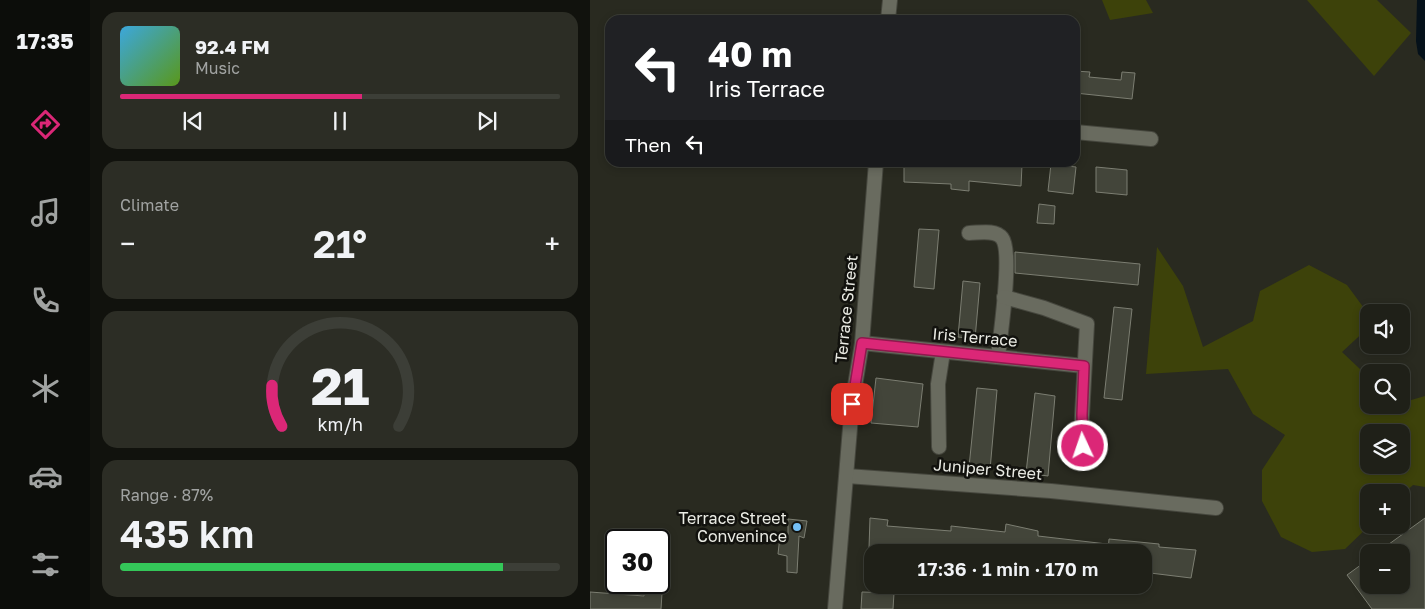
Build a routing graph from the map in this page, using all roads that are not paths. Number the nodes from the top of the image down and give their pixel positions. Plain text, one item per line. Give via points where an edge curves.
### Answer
1 (890, 0) edge
2 (888, 15) edge
3 (1080, 132) edge
4 (1151, 139) dead end
5 (876, 167) edge
6 (969, 233) dead end
7 (1004, 297) junction
8 (862, 343) junction
9 (943, 352) junction
10 (998, 357) junction
11 (1084, 366) junction
12 (939, 447) dead end
13 (1088, 460) dead end
14 (847, 476) junction
15 (1216, 508) dead end
16 (835, 609) edge

1 - 2 street
3 - 4 street
5 - 8 street, Terrace Street
6 - 7 street via 988,232 1002,238 1006,250
7 - 10 street
7 - 11 street via 1087,324
8 - 9 street, Iris Terrace
8 - 14 street, Terrace Street via 852,404
9 - 10 street, Iris Terrace
9 - 12 street via 938,384
10 - 11 street, Iris Terrace
11 - 13 street via 1081,434
14 - 15 street, Juniper Street via 1051,491
14 - 16 street, Terrace Street

